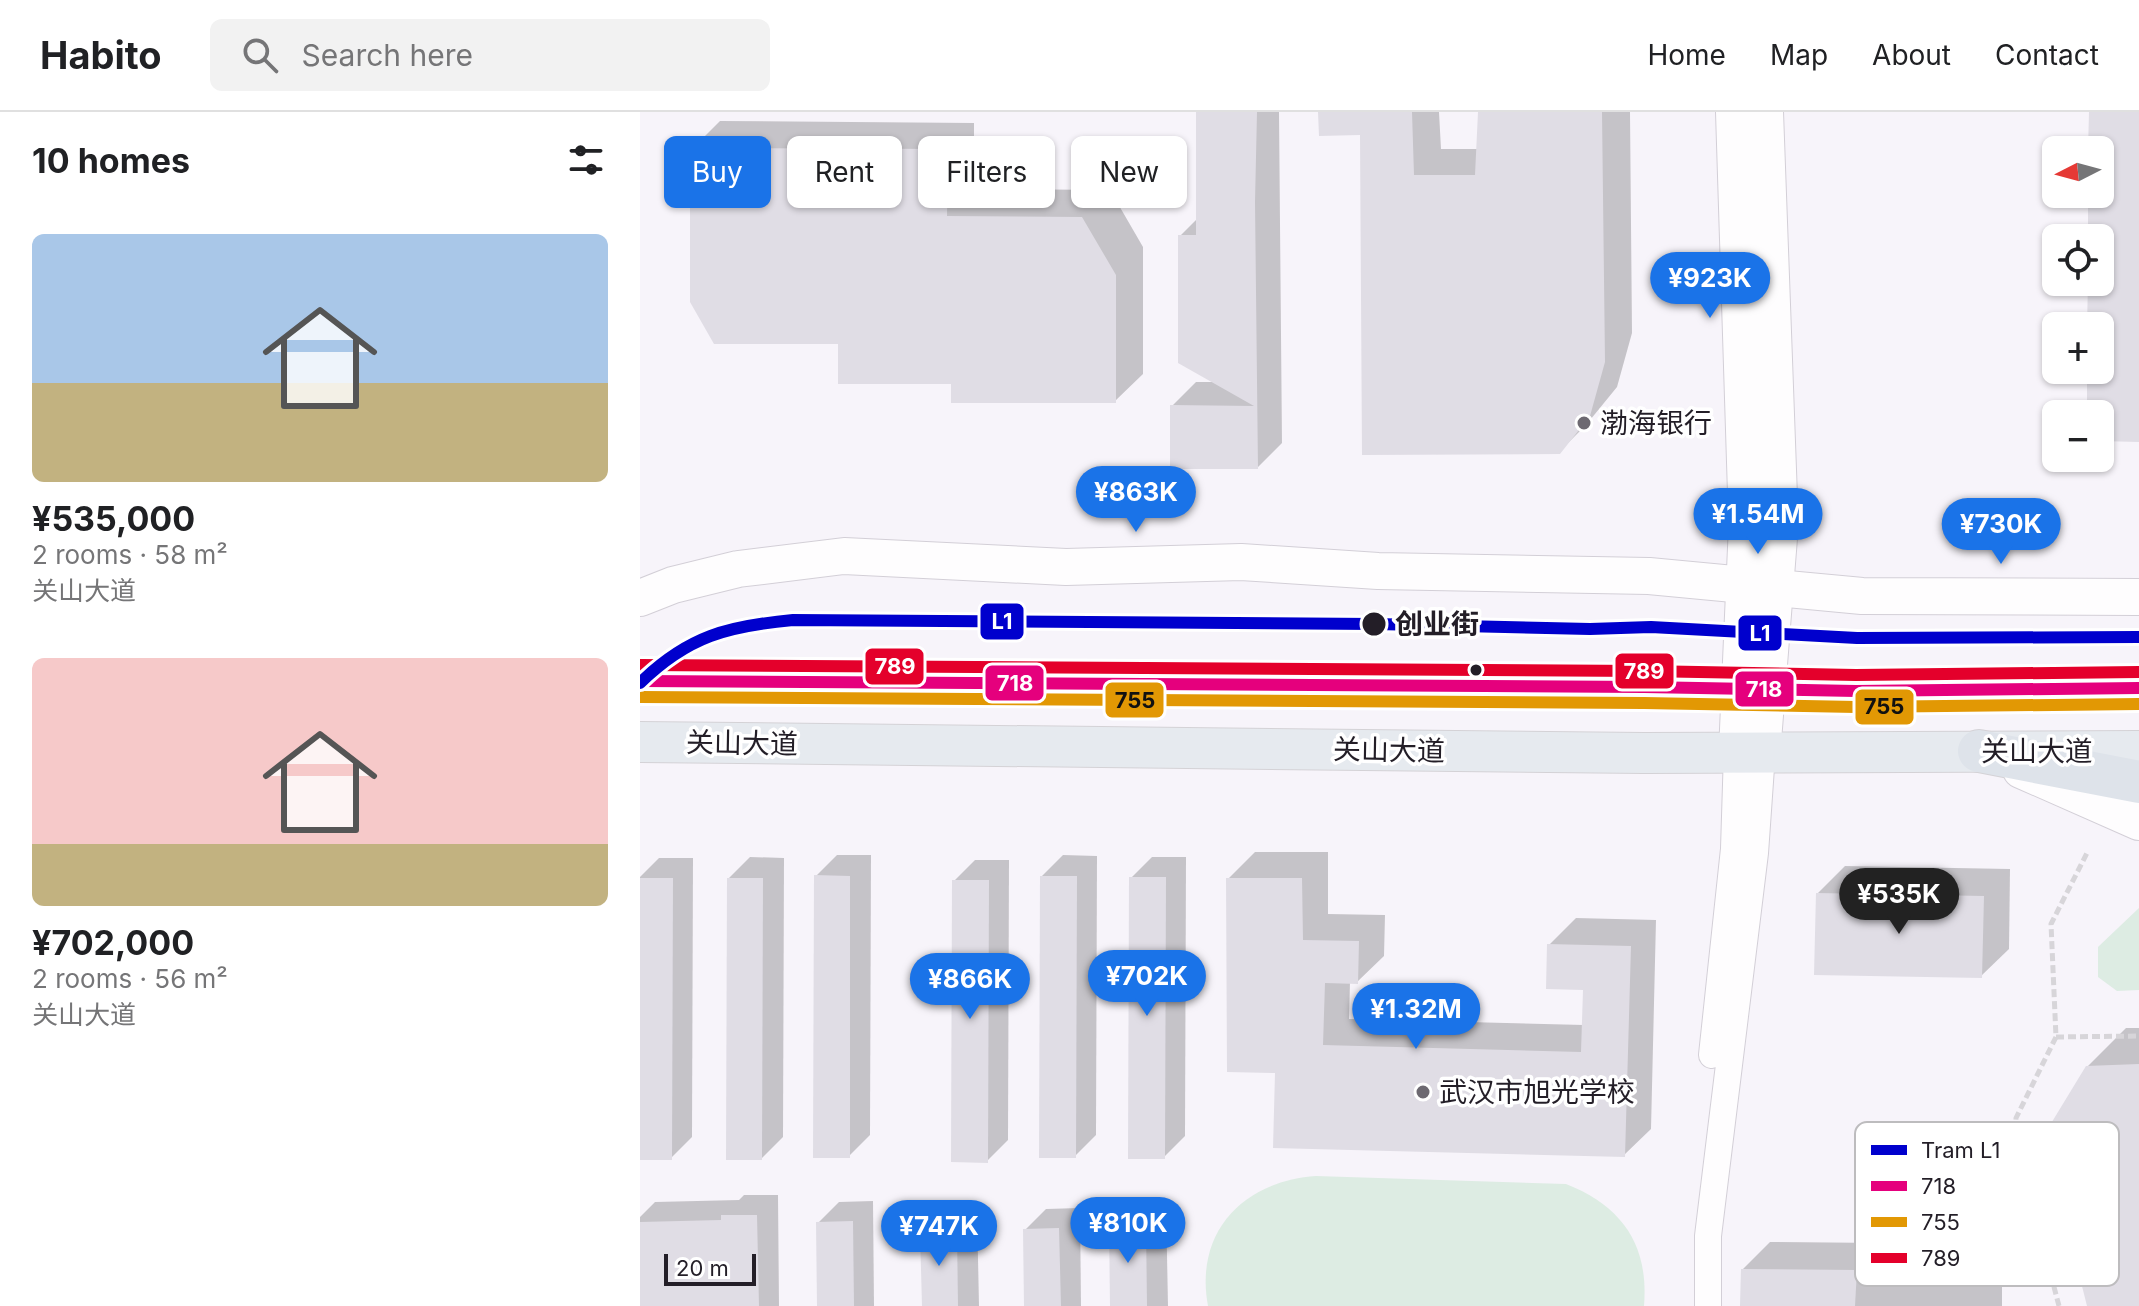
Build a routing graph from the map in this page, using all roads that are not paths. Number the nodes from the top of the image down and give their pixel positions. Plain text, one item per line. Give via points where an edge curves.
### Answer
1 (1734, 112) edge
2 (1765, 112) edge
3 (1760, 586) junction
4 (2139, 597) edge
5 (640, 598) edge
6 (640, 681) edge
7 (2139, 688) edge
8 (1754, 689) junction
9 (640, 742) edge
10 (1979, 751) junction
11 (2139, 751) edge
12 (1750, 753) junction
13 (2139, 782) edge
14 (2139, 822) edge
15 (1693, 1306) edge
16 (1708, 1306) edge

1 - 3 main road via 1747,525
2 - 3 main road via 1780,525
3 - 4 main road via 1862,596
3 - 5 main road via 1649,576 1378,571 1241,562 1066,567 844,556 738,569
3 - 8 main road
6 - 8 main road
7 - 8 main road
8 - 12 main road
9 - 12 main road, 关山大道
10 - 11 main road, 关山大道
10 - 12 main road, 关山大道
10 - 13 highway
10 - 14 main road
12 - 15 street via 1734,849 1693,1239
12 - 16 street via 1755,853 1708,1236

